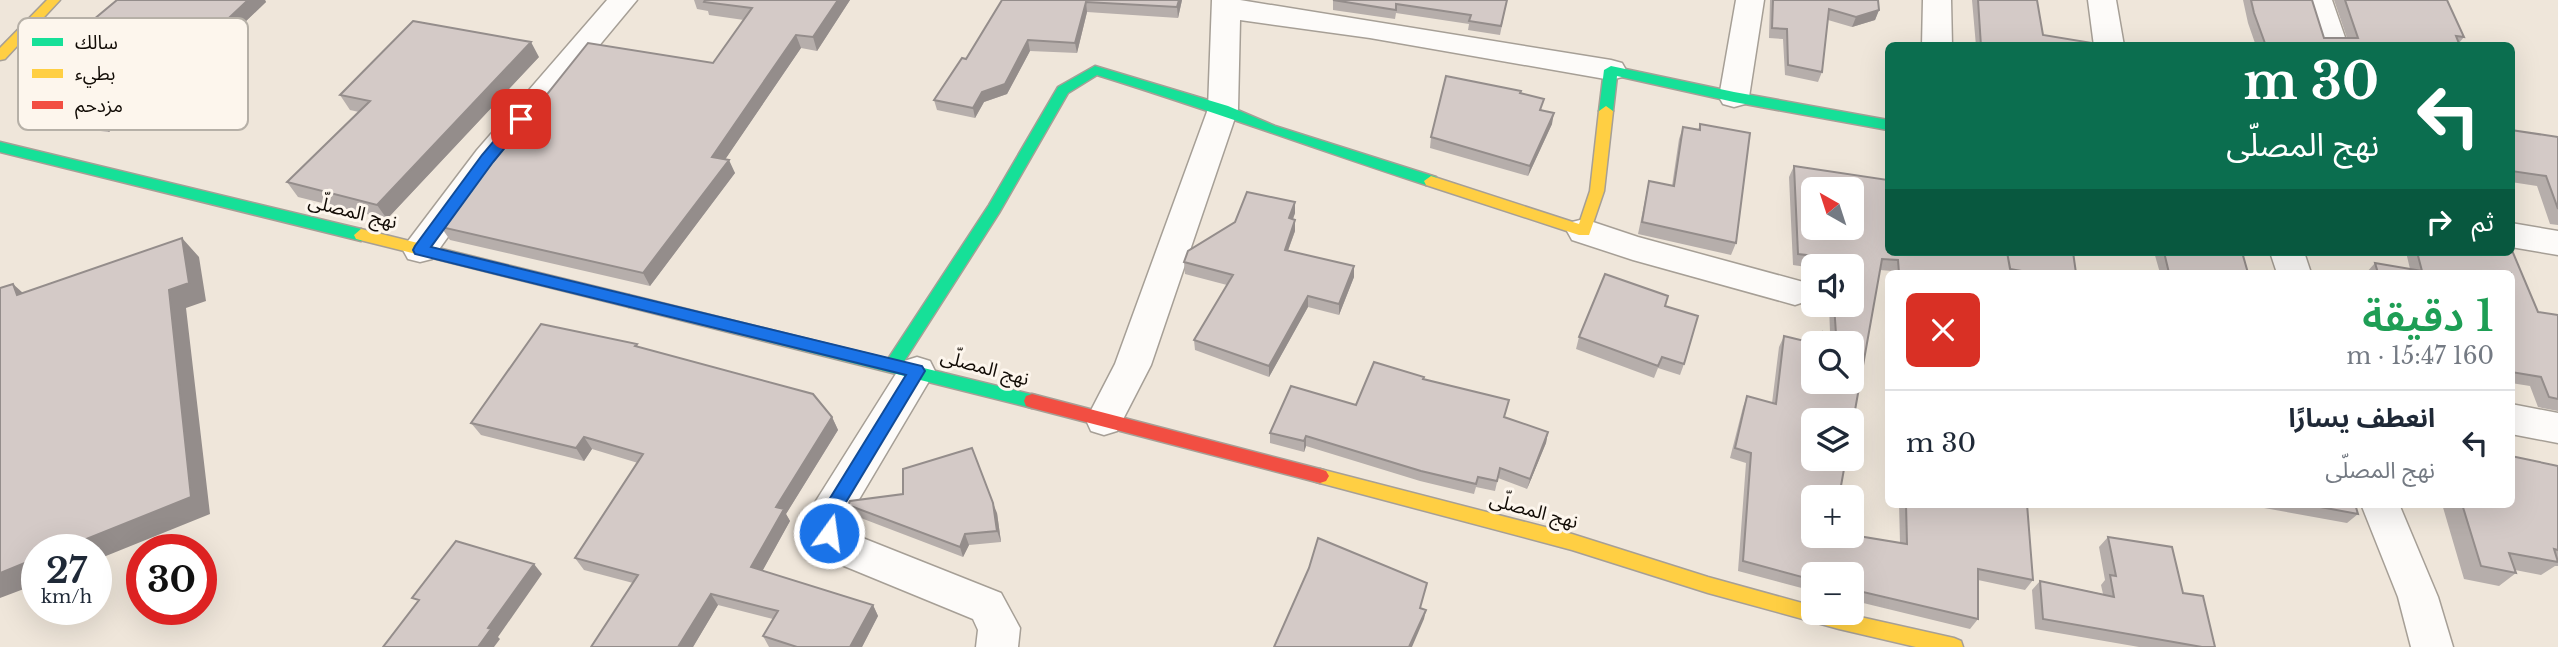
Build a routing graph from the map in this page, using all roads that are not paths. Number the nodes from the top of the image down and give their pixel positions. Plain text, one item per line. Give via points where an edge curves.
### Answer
1 (54, 0) edge
2 (623, 0) edge
3 (1750, 0) edge
4 (1937, 0) edge
5 (2102, 0) edge
6 (2318, 0) edge
7 (1225, 4) edge
8 (37, 18) edge
9 (18, 37) edge
10 (1937, 42) edge
11 (2108, 42) edge
12 (2332, 42) edge
13 (0, 56) edge
14 (1611, 70) junction
15 (1734, 97) junction
16 (1223, 109) junction
17 (1885, 124) edge
18 (0, 147) edge
19 (1584, 232) junction
20 (2515, 236) edge
21 (2558, 243) edge
22 (420, 250) junction
23 (1795, 292) dead end
24 (904, 369) junction
25 (1104, 420) junction
26 (2515, 420) edge
27 (2558, 428) edge
28 (2382, 508) edge
29 (997, 647) edge
30 (1954, 647) edge
31 (2432, 647) edge

1 - 8 street
2 - 22 street via 488,158
3 - 15 street
4 - 10 street
5 - 11 street
6 - 12 street
7 - 14 street
7 - 16 street
9 - 13 street
14 - 15 street
14 - 19 street via 1597,191
15 - 17 street
16 - 19 street via 1270,129
16 - 24 street via 1095,70 1063,90
16 - 25 street via 1133,365
18 - 22 street, نهج المصلّى
19 - 23 street
20 - 21 street
22 - 24 street, نهج المصلّى
24 - 25 street, نهج المصلّى
24 - 29 street via 828,516 829,533 841,547 986,606 999,628
25 - 30 street, نهج المصلّى via 1572,542 1826,617
26 - 27 street
28 - 31 street via 2418,597

